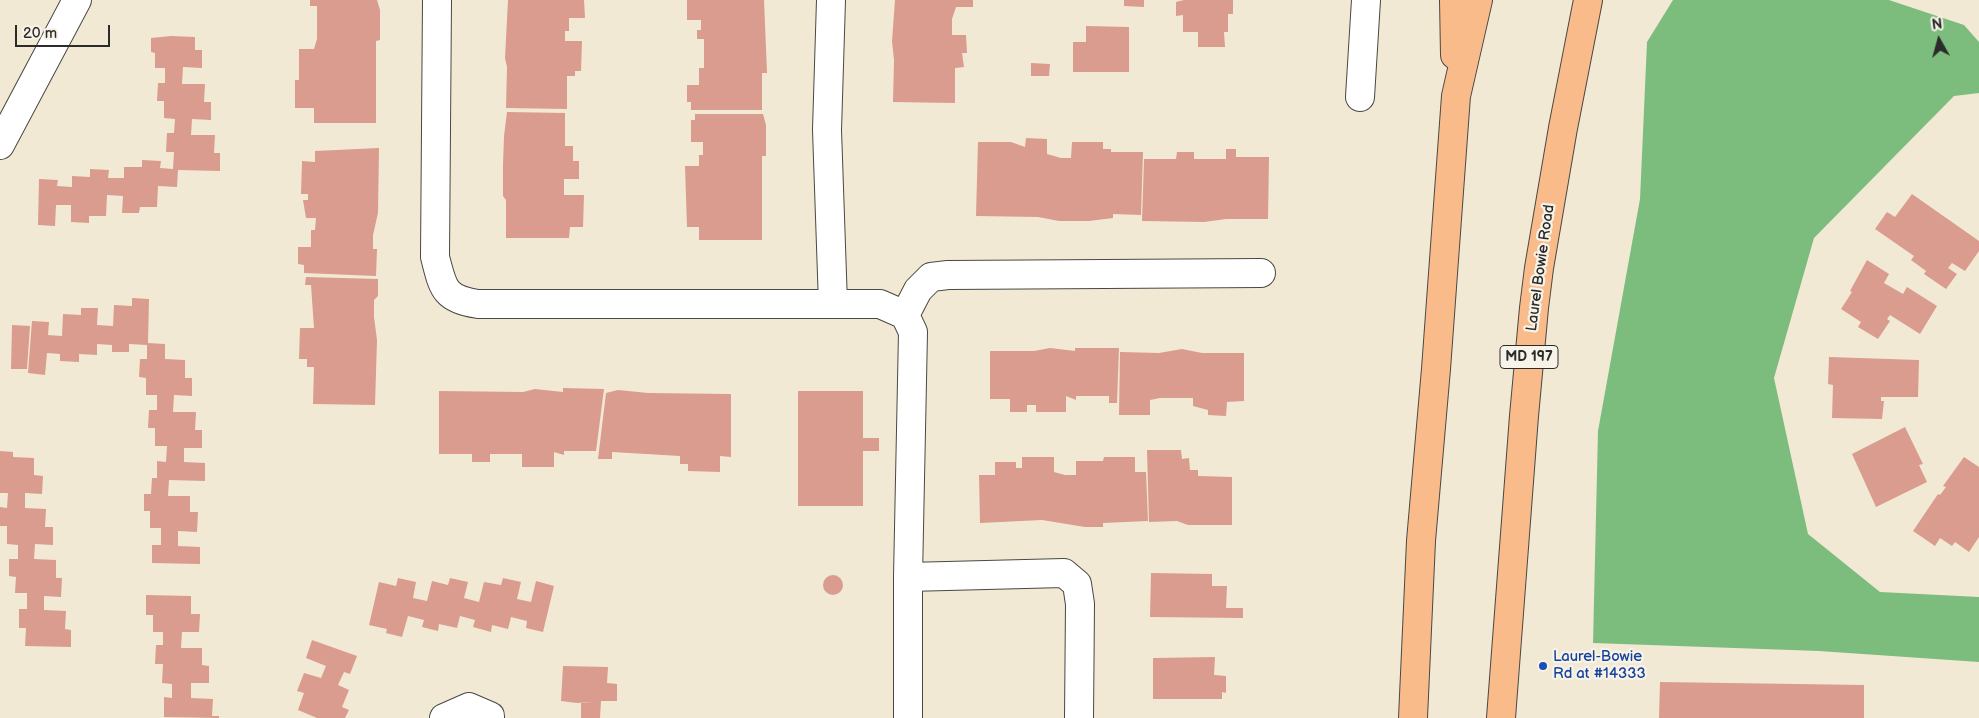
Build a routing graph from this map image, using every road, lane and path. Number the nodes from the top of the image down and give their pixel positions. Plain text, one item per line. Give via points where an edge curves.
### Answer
1 (77, 0) edge
2 (438, 0) edge
3 (831, 0) edge
4 (1366, 0) edge
5 (1454, 0) edge
6 (1478, 0) edge
7 (1588, 0) edge
8 (1456, 96) junction
9 (1360, 97) dead end
10 (0, 145) edge
11 (1261, 274) dead end
12 (833, 304) junction
13 (905, 315) junction
14 (908, 576) junction
15 (444, 718) edge
16 (490, 718) edge
17 (908, 718) edge
18 (1079, 718) edge
19 (1413, 718) edge
20 (1501, 718) edge

1 - 10 street
2 - 12 street via 435,257 443,287 460,301 478,304
3 - 12 street via 827,130
4 - 9 street
5 - 8 main road
6 - 8 main road
7 - 20 main road, Laurel Bowie Road / MD 197 via 1563,128 1534,308
8 - 19 main road via 1421,540
11 - 13 street via 948,275 931,277 918,290
12 - 13 street via 880,304
13 - 14 street via 913,332 914,348
14 - 17 street
14 - 18 street via 1064,573 1077,584 1080,604
15 - 16 street via 469,707

